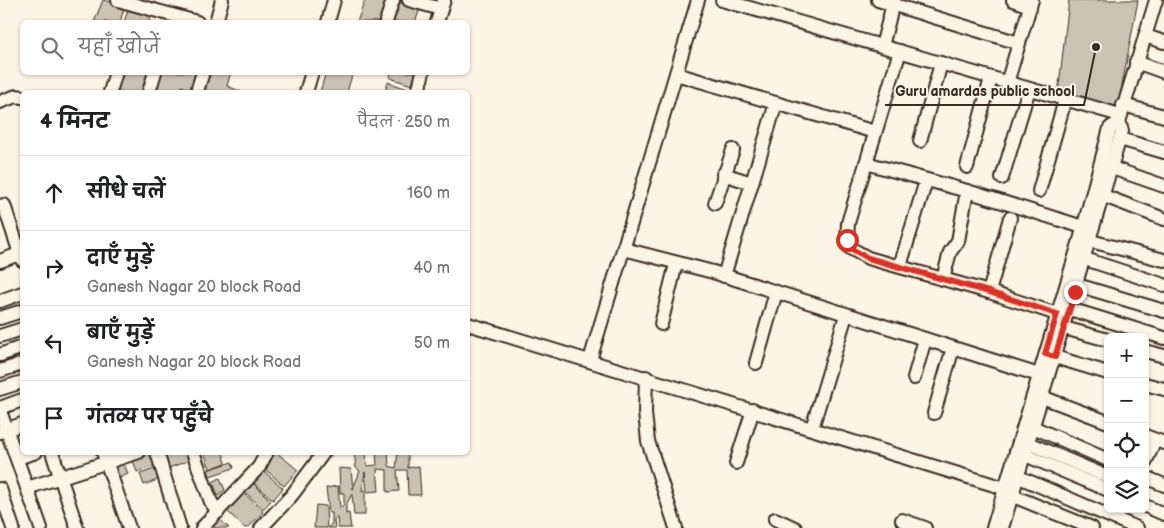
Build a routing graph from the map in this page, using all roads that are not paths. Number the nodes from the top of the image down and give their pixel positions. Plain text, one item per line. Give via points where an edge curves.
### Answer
1 (118, 0) edge
2 (222, 0) edge
3 (392, 0) edge
4 (409, 0) edge
5 (698, 0) edge
6 (722, 0) edge
7 (878, 0) edge
8 (1012, 0) edge
9 (332, 1) edge
10 (893, 2) edge
11 (1031, 3) edge
12 (442, 5) edge
13 (1158, 6) edge
14 (170, 19) edge
15 (217, 20) edge
16 (328, 20) edge
17 (387, 20) edge
18 (438, 20) edge
19 (1144, 36) junction
20 (1164, 42) edge
21 (1019, 43) junction
22 (882, 46) junction
23 (900, 52) junction
24 (1136, 62) junction
25 (941, 64) junction
26 (1164, 72) edge
27 (676, 74) junction
28 (115, 75) edge
29 (154, 75) edge
30 (202, 75) edge
31 (311, 75) edge
32 (422, 75) edge
33 (991, 78) junction
34 (1007, 83) junction
35 (198, 88) dead end
36 (1028, 89) junction
37 (111, 90) edge
38 (150, 90) edge
39 (307, 90) edge
40 (418, 90) edge
41 (20, 97) edge
42 (1065, 100) junction
43 (0, 102) edge
44 (776, 104) junction
45 (1120, 114) junction
46 (1164, 116) edge
47 (875, 132) junction
48 (1120, 139) junction
49 (920, 141) dead end
50 (733, 150) dead end
51 (757, 152) dead end
52 (1164, 152) edge
53 (866, 163) junction
54 (967, 167) dead end
55 (1112, 168) junction
56 (725, 174) junction
57 (1002, 178) dead end
58 (926, 181) junction
59 (749, 182) junction
60 (1164, 186) edge
61 (967, 191) junction
62 (1039, 191) dead end
63 (1104, 196) junction
64 (715, 203) dead end
65 (0, 206) edge
66 (737, 213) dead end
67 (1010, 218) dead end
68 (1164, 219) edge
69 (1085, 235) junction
70 (624, 249) junction
71 (20, 250) edge
72 (20, 256) edge
73 (1085, 258) junction
74 (1164, 260) edge
75 (0, 261) edge
76 (676, 264) junction
77 (900, 266) junction
78 (724, 276) junction
79 (943, 279) junction
80 (1077, 285) junction
81 (1164, 285) edge
82 (776, 292) junction
83 (989, 292) junction
84 (20, 295) edge
85 (0, 301) edge
86 (1070, 309) junction
87 (1164, 311) edge
88 (20, 312) edge
89 (1057, 314) junction
90 (846, 315) junction
91 (0, 318) edge
92 (661, 324) dead end
93 (470, 325) edge
94 (1064, 328) junction
95 (20, 329) edge
96 (0, 336) edge
97 (1164, 338) edge
98 (1104, 339) edge
99 (925, 340) junction
100 (20, 348) edge
101 (953, 348) junction
102 (1149, 351) edge
103 (0, 354) edge
104 (1050, 356) junction
105 (1164, 356) edge
106 (590, 360) junction
107 (756, 364) dead end
108 (20, 365) edge
109 (0, 371) edge
110 (1104, 372) edge
111 (1039, 375) junction
112 (646, 377) junction
113 (914, 378) dead end
114 (20, 383) edge
115 (1149, 385) edge
116 (0, 389) edge
117 (1164, 390) edge
118 (1042, 397) junction
119 (20, 401) edge
120 (0, 409) edge
121 (753, 410) junction
122 (934, 413) dead end
123 (1104, 420) edge
124 (20, 425) edge
125 (1033, 427) junction
126 (812, 428) junction
127 (3, 431) edge
128 (1155, 440) edge
129 (1026, 449) junction
130 (1149, 454) edge
131 (26, 455) edge
132 (53, 455) edge
133 (118, 455) edge
134 (158, 455) edge
135 (194, 455) edge
136 (265, 455) edge
137 (322, 455) edge
138 (105, 457) edge
139 (17, 458) junction
140 (1104, 458) edge
141 (736, 463) dead end
142 (1104, 476) edge
143 (1019, 477) junction
144 (60, 478) junction
145 (1149, 479) edge
146 (1164, 485) edge
147 (27, 488) junction
148 (1104, 488) edge
149 (0, 489) edge
150 (1011, 491) junction
151 (1149, 508) edge
152 (218, 512) junction
153 (1126, 513) edge
154 (1164, 514) edge
155 (775, 519) dead end
156 (902, 520) dead end
157 (1121, 525) edge
158 (13, 528) edge
159 (41, 528) edge
160 (77, 528) edge
161 (129, 528) edge
162 (180, 528) edge
163 (202, 528) edge
164 (261, 528) edge
165 (676, 528) edge
166 (795, 528) edge
167 (925, 528) edge
168 (993, 528) edge
169 (1002, 528) edge
170 (1092, 528) edge
171 (1137, 528) edge

1 - 14 street
2 - 15 street
3 - 17 street
4 - 12 street
5 - 27 street
6 - 22 street
7 - 10 street
8 - 11 street
9 - 16 street
10 - 21 street
10 - 22 street
11 - 21 street
12 - 18 street
13 - 19 street
19 - 20 street
19 - 24 street
21 - 34 street
22 - 23 street
23 - 25 street
23 - 47 street
24 - 26 street
24 - 45 street
25 - 33 street
25 - 49 street
27 - 44 street
27 - 70 street
28 - 37 street
29 - 38 street
30 - 35 street
31 - 39 street
32 - 40 street
33 - 34 street
33 - 54 street
34 - 36 street
36 - 42 street
36 - 57 street
41 - 43 street via 5,98
42 - 45 street
42 - 62 street
44 - 47 street
44 - 59 street
45 - 46 street
45 - 48 street
45 - 69 street via 1110,128
47 - 53 street
48 - 52 street
48 - 55 street
50 - 56 street
51 - 59 street
53 - 58 street
53 - 77 street via 848,223 847,240 850,248 868,258
55 - 60 street
55 - 63 street
56 - 59 street
56 - 64 street
58 - 61 street
58 - 77 street
59 - 66 street
59 - 78 street
61 - 69 street
61 - 79 street via 958,241 950,252
63 - 68 street
63 - 69 street
65 - 71 street via 4,205
67 - 83 street
69 - 73 street
69 - 74 street
69 - 89 street
70 - 76 street
70 - 106 street
72 - 75 street
73 - 80 street
73 - 81 street
76 - 78 street
76 - 92 street
77 - 79 street
78 - 82 street
79 - 83 street
80 - 86 street
80 - 87 street
82 - 90 street
82 - 107 street
83 - 89 street
84 - 85 street
86 - 94 street
86 - 97 street
88 - 91 street
89 - 104 street
90 - 99 street
90 - 126 street
93 - 106 street
94 - 98 street
94 - 104 street
95 - 96 street
99 - 101 street
99 - 113 street
100 - 103 street
101 - 111 street
101 - 122 street
102 - 105 street
104 - 110 street
104 - 111 street
104 - 118 street
106 - 112 street
108 - 109 street
111 - 150 street
112 - 121 street
112 - 165 street via 648,441
114 - 116 street
115 - 117 street
118 - 123 street
118 - 125 street
119 - 120 street
120 - 127 street
121 - 126 street
121 - 141 street
124 - 127 street
125 - 129 street
125 - 140 street
126 - 150 street
127 - 139 street
128 - 130 street
129 - 142 street
129 - 143 street
129 - 148 street
131 - 139 street
132 - 144 street
133 - 138 street
134 - 162 street
135 - 152 street via 211,502
136 - 152 street via 259,467
137 - 164 street
138 - 144 street
138 - 161 street
139 - 147 street
143 - 150 street
143 - 157 street
144 - 147 street
144 - 160 street
145 - 146 street
147 - 159 street
149 - 158 street
150 - 168 street
150 - 169 street
150 - 170 street
151 - 154 street
152 - 163 street
153 - 157 street
155 - 166 street
156 - 167 street
157 - 171 street

